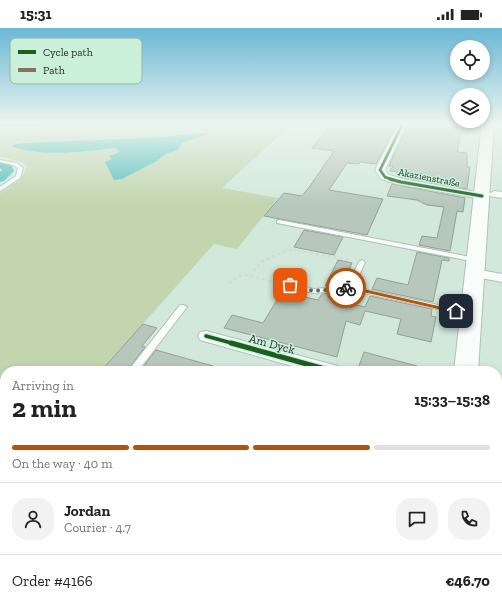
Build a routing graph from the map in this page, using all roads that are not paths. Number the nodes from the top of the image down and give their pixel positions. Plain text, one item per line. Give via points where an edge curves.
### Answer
1 (390, 150) edge
2 (493, 150) edge
3 (0, 161) edge
4 (0, 189) edge
5 (493, 195) edge
6 (279, 222) dead end
7 (362, 262) road end
8 (476, 266) junction
9 (502, 278) edge
10 (290, 285) road end
11 (350, 288) junction
12 (183, 307) dead end
13 (472, 314) junction
14 (206, 336) dead end
15 (138, 366) edge
16 (314, 366) edge
17 (467, 366) edge

1 - 5 street, Akazienstraße via 380,170 385,177 401,182
2 - 5 main road
3 - 4 lane via 16,164 21,168 18,178
5 - 8 main road
6 - 8 lane
7 - 11 lane
8 - 9 street
8 - 13 main road
10 - 11 lane via 314,291
11 - 13 lane
12 - 15 lane
13 - 17 main road
14 - 16 street, Am Dyck

